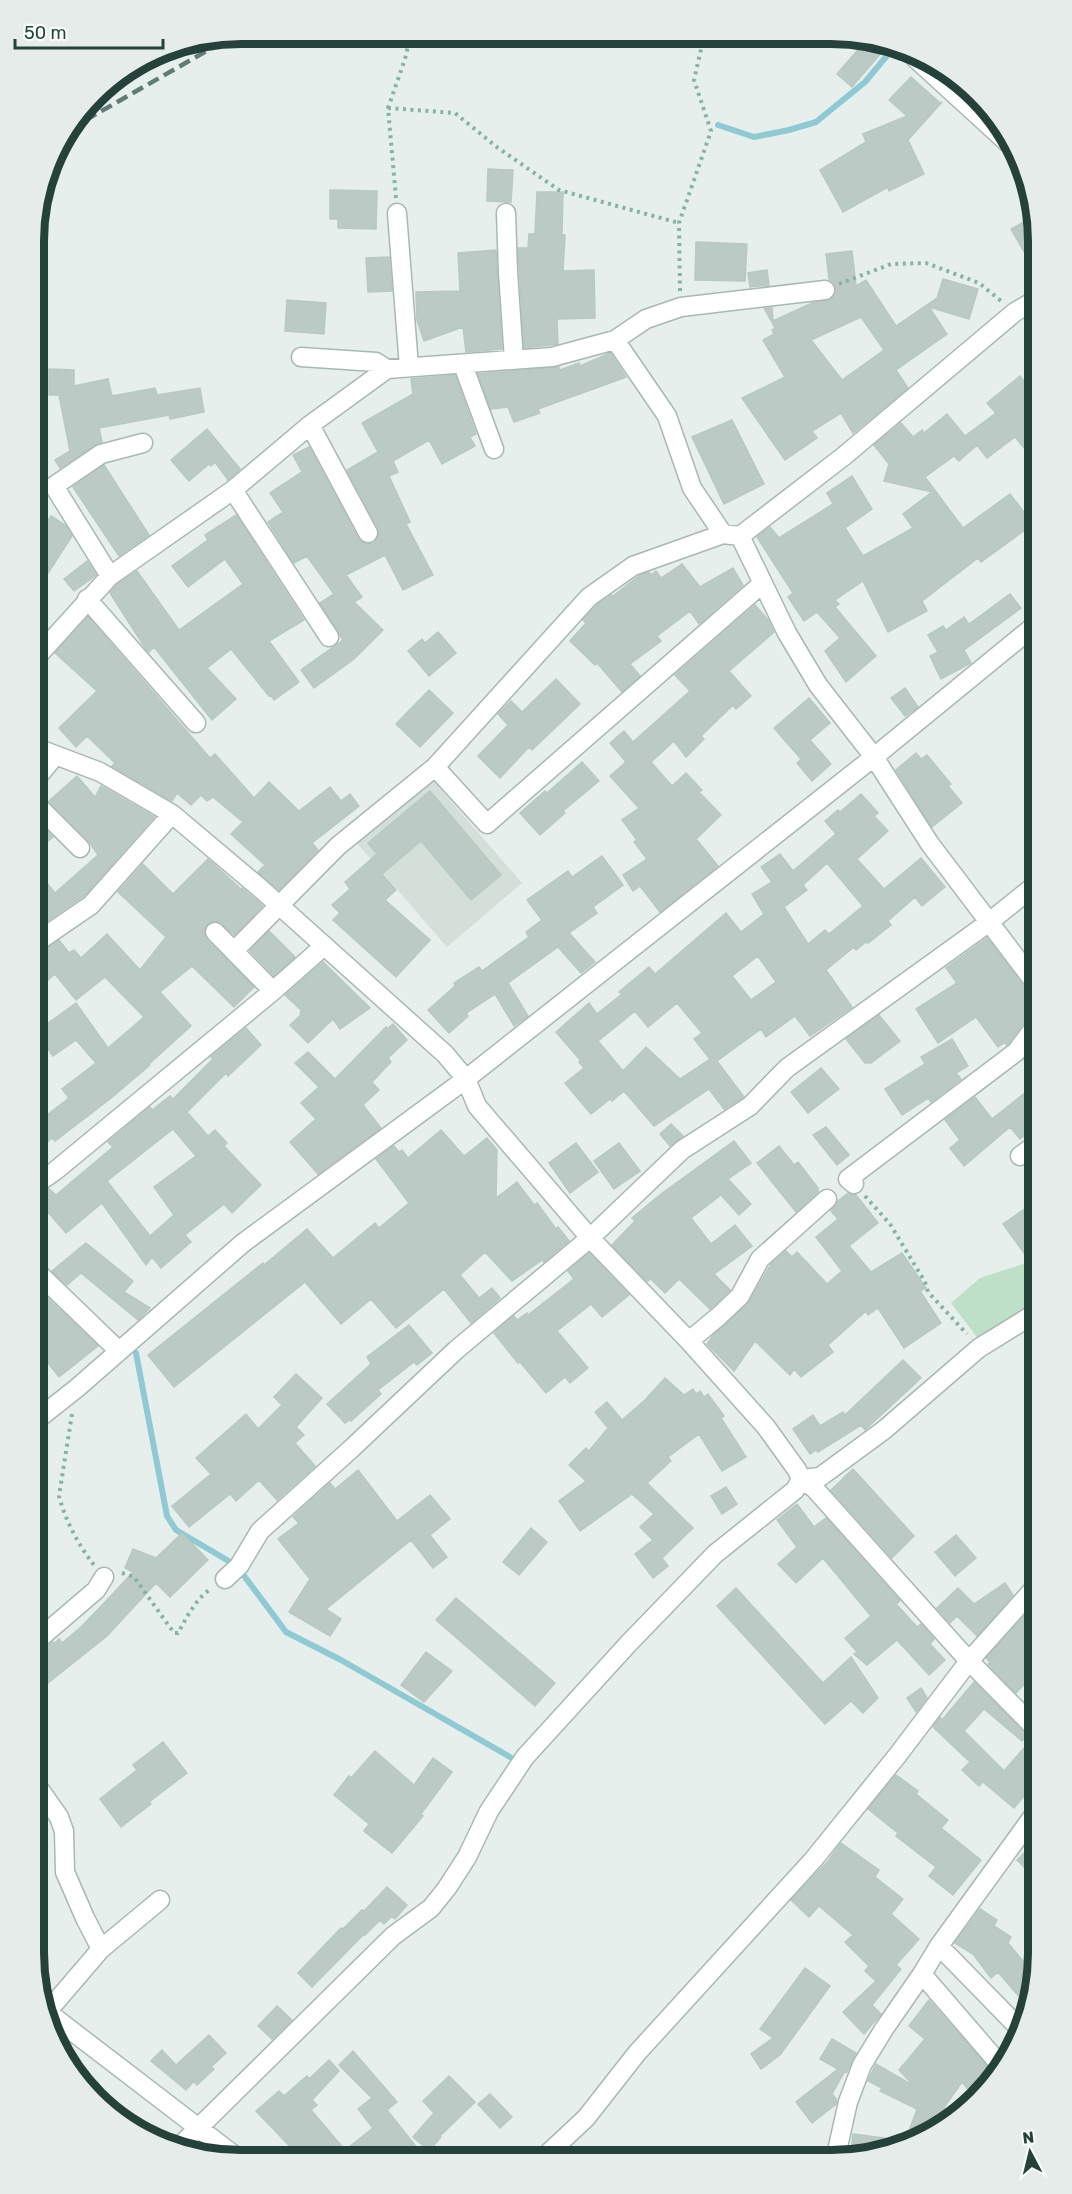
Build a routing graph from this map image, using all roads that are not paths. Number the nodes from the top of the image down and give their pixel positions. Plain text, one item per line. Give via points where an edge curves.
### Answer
1 (926, 68) edge
2 (995, 131) edge
3 (397, 213) road end
4 (506, 213) dead end
5 (825, 290) road end
6 (1028, 304) edge
7 (615, 340) junction
8 (301, 357) dead end
9 (514, 360) junction
10 (463, 365) junction
11 (409, 367) junction
12 (387, 369) junction
13 (310, 425) junction
14 (143, 443) dead end
15 (494, 449) dead end
16 (233, 490) junction
17 (368, 533) dead end
18 (731, 535) junction
19 (111, 576) junction
20 (763, 583) junction
21 (87, 599) junction
22 (1028, 631) edge
23 (329, 637) dead end
24 (44, 648) edge
25 (196, 723) dead end
26 (44, 751) edge
27 (55, 756) junction
28 (874, 757) junction
29 (435, 767) junction
30 (44, 769) edge
31 (44, 812) edge
32 (172, 814) junction
33 (80, 848) dead end
34 (1028, 891) edge
35 (279, 906) junction
36 (988, 923) junction
37 (215, 932) dead end
38 (44, 937) edge
39 (324, 946) junction
40 (234, 951) junction
41 (1028, 974) edge
42 (273, 991) junction
43 (1028, 1036) edge
44 (466, 1079) junction
45 (1028, 1150) edge
46 (1020, 1156) dead end
47 (44, 1177) edge
48 (854, 1184) road end
49 (827, 1199) dead end
50 (590, 1238) junction
51 (44, 1279) edge
52 (1028, 1318) edge
53 (689, 1341) junction
54 (119, 1351) junction
55 (44, 1414) edge
56 (801, 1479) junction
57 (104, 1577) road end
58 (225, 1579) road end
59 (1028, 1595) edge
60 (44, 1635) edge
61 (969, 1661) junction
62 (1028, 1721) edge
63 (44, 1796) edge
64 (1028, 1825) edge
65 (160, 1900) dead end
66 (939, 1946) junction
67 (101, 1949) junction
68 (922, 1974) junction
69 (50, 2004) edge
70 (54, 2017) edge
71 (1016, 2024) edge
72 (996, 2060) edge
73 (197, 2128) junction
74 (183, 2142) edge
75 (226, 2149) edge
76 (552, 2150) edge
77 (837, 2150) edge

1 - 2 street
3 - 11 street
4 - 9 street
5 - 7 street via 681,307 646,319
6 - 18 street via 844,456
7 - 9 street via 552,357
7 - 18 street via 667,416 692,488
8 - 12 street via 376,362
9 - 10 street
10 - 11 street
10 - 15 street
11 - 12 street
12 - 13 street
13 - 16 street
13 - 17 street
14 - 19 street via 101,454 54,486
16 - 19 street
16 - 23 street
18 - 20 street
18 - 29 street via 633,566 589,597
19 - 21 street
20 - 28 street via 818,685
20 - 29 street via 488,824
21 - 24 street
21 - 25 street
22 - 28 street
26 - 27 street
27 - 30 street
27 - 32 street via 100,772
28 - 36 street via 930,844
28 - 44 street
29 - 35 street via 338,846
31 - 33 street
32 - 35 street
32 - 38 street via 91,905
34 - 36 street
35 - 39 street
35 - 40 street
36 - 41 street
36 - 50 street via 787,1068 750,1106 682,1150
37 - 40 street
39 - 42 street
39 - 44 street via 445,1054
40 - 42 street
42 - 47 street
43 - 48 street via 1016,1052 848,1179
44 - 50 street via 477,1106
44 - 54 street via 243,1243
45 - 46 street
49 - 53 street via 760,1259 740,1296
50 - 53 street
50 - 58 street via 456,1350 260,1531 239,1566
51 - 54 street
52 - 56 street via 979,1348 884,1430 820,1477
53 - 56 street via 766,1427
54 - 55 street
56 - 61 street via 814,1488
56 - 73 street via 795,1490 715,1554 525,1757 489,1811 467,1857 431,1908 393,1936
57 - 60 street via 96,1590
59 - 61 street
61 - 62 street
61 - 76 street via 813,1860 637,2053 586,2118
63 - 67 street via 64,1831 65,1872
64 - 66 street
65 - 67 street
66 - 68 street
66 - 71 street
67 - 69 street
68 - 72 street
68 - 77 street via 862,2066 848,2102
70 - 73 street
73 - 74 street
73 - 75 street

